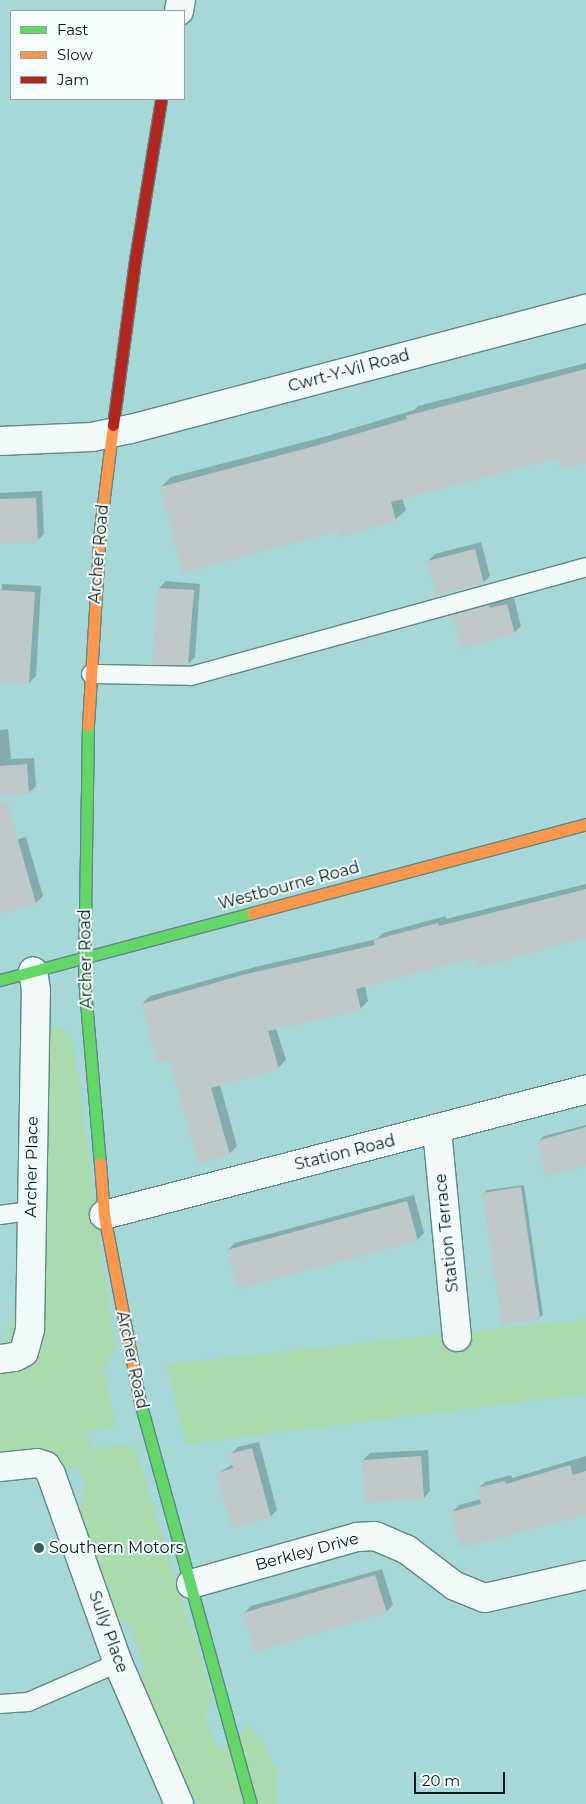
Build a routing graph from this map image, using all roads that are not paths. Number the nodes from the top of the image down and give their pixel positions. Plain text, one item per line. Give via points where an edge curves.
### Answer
1 (161, 100) edge
2 (586, 309) edge
3 (111, 433) junction
4 (0, 442) edge
5 (586, 567) edge
6 (91, 674) junction
7 (586, 824) edge
8 (85, 957) junction
9 (33, 971) junction
10 (0, 980) edge
11 (586, 1089) edge
12 (437, 1130) junction
13 (30, 1211) junction
14 (0, 1215) edge
15 (104, 1216) junction
16 (457, 1337) dead end
17 (7, 1358) edge
18 (0, 1467) edge
19 (586, 1575) edge
20 (190, 1584) junction
21 (118, 1663) junction
22 (0, 1704) edge
23 (179, 1804) edge
24 (250, 1804) edge

1 - 3 street, Archer Road
2 - 3 street, Cwrt-Y-Vil Road
3 - 4 street, Cwrt-Y-Vil Road
3 - 6 street, Archer Road via 100,529
5 - 6 lane via 191,676
6 - 8 street, Archer Road via 85,804
7 - 8 street, Westbourne Road
8 - 9 street, Westbourne Road
8 - 15 street, Archer Road
9 - 10 street, Westbourne Road
9 - 13 street, Archer Place via 36,990
11 - 12 street, Station Road
12 - 15 street, Station Road
12 - 16 street, Station Terrace
13 - 14 lane
13 - 17 street, Archer Place via 30,1329 24,1352
15 - 20 street, Archer Road via 147,1435
18 - 21 street, Sully Place via 37,1463 46,1466 51,1474
19 - 20 street, Berkley Drive via 485,1598 455,1586 406,1549 375,1536 357,1537
20 - 24 street, Archer Road
21 - 22 lane via 28,1702
21 - 23 street, Sully Place

